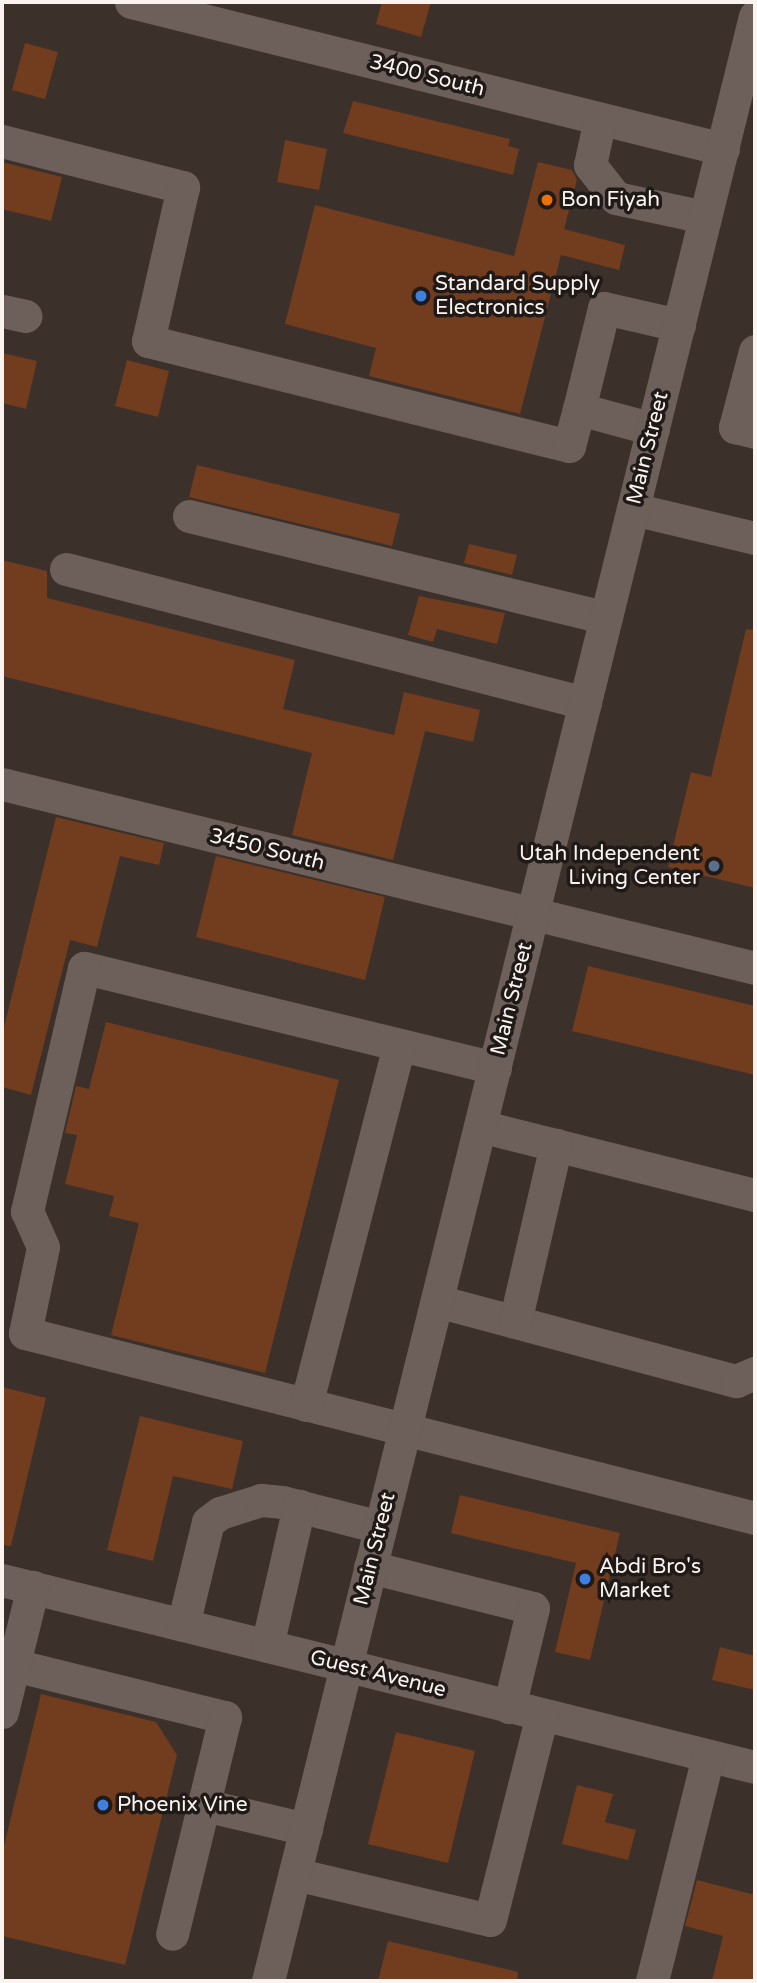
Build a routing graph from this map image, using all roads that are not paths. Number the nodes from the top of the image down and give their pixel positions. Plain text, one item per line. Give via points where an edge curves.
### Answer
1 (131, 2) edge
2 (755, 16) edge
3 (600, 119) junction
4 (2, 141) edge
5 (723, 149) junction
6 (705, 218) junction
7 (678, 325) junction
8 (755, 351) edge
9 (579, 409) junction
10 (653, 429) junction
11 (755, 432) edge
12 (633, 509) junction
13 (189, 516) dead end
14 (755, 538) edge
15 (66, 569) dead end
16 (606, 618) junction
17 (585, 703) junction
18 (2, 784) edge
19 (532, 916) junction
20 (755, 968) edge
21 (400, 1045) junction
22 (495, 1068) junction
23 (480, 1126) junction
24 (556, 1145) junction
25 (755, 1195) edge
26 (437, 1301) junction
27 (515, 1322) junction
28 (755, 1373) edge
29 (306, 1405) junction
30 (405, 1430) junction
31 (299, 1506) junction
32 (755, 1518) edge
33 (380, 1527) junction
34 (370, 1567) junction
35 (17, 1584) edge
36 (183, 1625) junction
37 (267, 1646) junction
38 (7, 1663) edge
39 (347, 1666) junction
40 (509, 1707) junction
41 (2, 1712) edge
42 (542, 1715) junction
43 (708, 1756) junction
44 (755, 1767) edge
45 (204, 1805) junction
46 (306, 1829) junction
47 (295, 1874) junction
48 (172, 1934) dead end
49 (268, 1981) edge
50 (652, 1981) edge

1 - 3 street, 3400 South
2 - 5 street, Main Street
3 - 5 street, 3400 South
3 - 6 street via 590,165 616,198
4 - 9 street via 183,187 148,341 569,446
5 - 6 street, Main Street
6 - 7 street, Main Street
7 - 9 street via 604,308
7 - 10 street, Main Street
8 - 11 street via 735,427
9 - 10 street
10 - 12 street, Main Street
12 - 14 street
12 - 16 street, Main Street
13 - 16 street
15 - 17 street
16 - 17 street, Main Street
17 - 19 street, Main Street
18 - 19 street, 3450 South
19 - 20 street, 3450 South
19 - 22 street, Main Street
21 - 22 street
21 - 29 street
21 - 29 street via 84,968 27,1212 43,1247 25,1333
22 - 23 street, Main Street
23 - 24 street
23 - 26 street, Main Street
24 - 25 street
24 - 27 street
26 - 27 street
26 - 30 street, Main Street
27 - 28 street via 736,1381
29 - 30 street
30 - 32 street
30 - 33 street, Main Street
31 - 33 street
31 - 36 street via 261,1500 208,1522
31 - 37 street
33 - 34 street, Main Street
34 - 39 street, Main Street
34 - 40 street via 533,1608
35 - 36 street, Guest Avenue
35 - 38 street
36 - 37 street, Guest Avenue
37 - 39 street, Guest Avenue
38 - 41 street
38 - 45 street via 225,1717
39 - 40 street, Guest Avenue
39 - 46 street, Main Street
40 - 42 street, Guest Avenue
42 - 43 street, Guest Avenue
42 - 47 street via 490,1920
43 - 44 street, Guest Avenue
43 - 50 street
45 - 46 street
45 - 48 street
46 - 47 street, Main Street
47 - 49 street, Main Street

